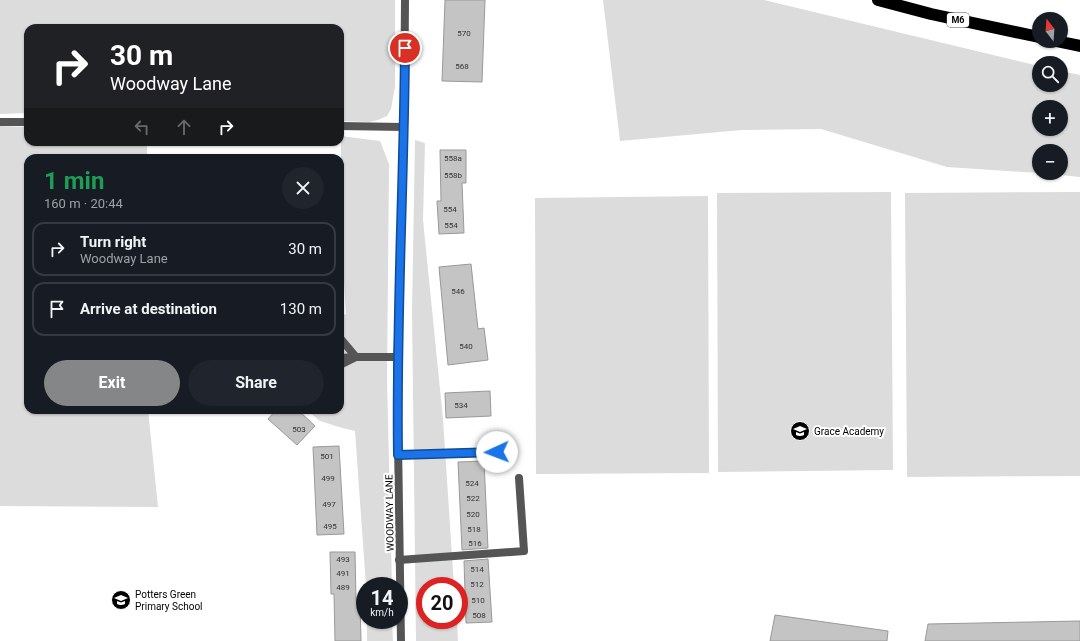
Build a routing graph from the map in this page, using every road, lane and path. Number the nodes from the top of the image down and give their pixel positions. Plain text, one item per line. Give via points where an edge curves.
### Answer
1 (405, 0) edge
2 (878, 0) edge
3 (1032, 36) edge
4 (1068, 44) edge
5 (1080, 46) edge
6 (0, 122) edge
7 (24, 122) edge
8 (344, 126) edge
9 (404, 128) junction
10 (344, 343) edge
11 (356, 357) junction
12 (398, 357) junction
13 (344, 358) edge
14 (344, 363) edge
15 (497, 452) dead end
16 (398, 455) junction
17 (519, 478) dead end
18 (399, 560) junction
19 (400, 641) edge

1 - 9 street, WOODWAY LANE
2 - 3 highway, M6
4 - 5 highway
6 - 7 street
8 - 9 street
9 - 12 street, WOODWAY LANE
10 - 11 street
11 - 12 street
11 - 13 street
11 - 14 street
12 - 16 street, WOODWAY LANE
15 - 16 street
16 - 18 street, WOODWAY LANE
17 - 18 street via 524,551
18 - 19 street, WOODWAY LANE

